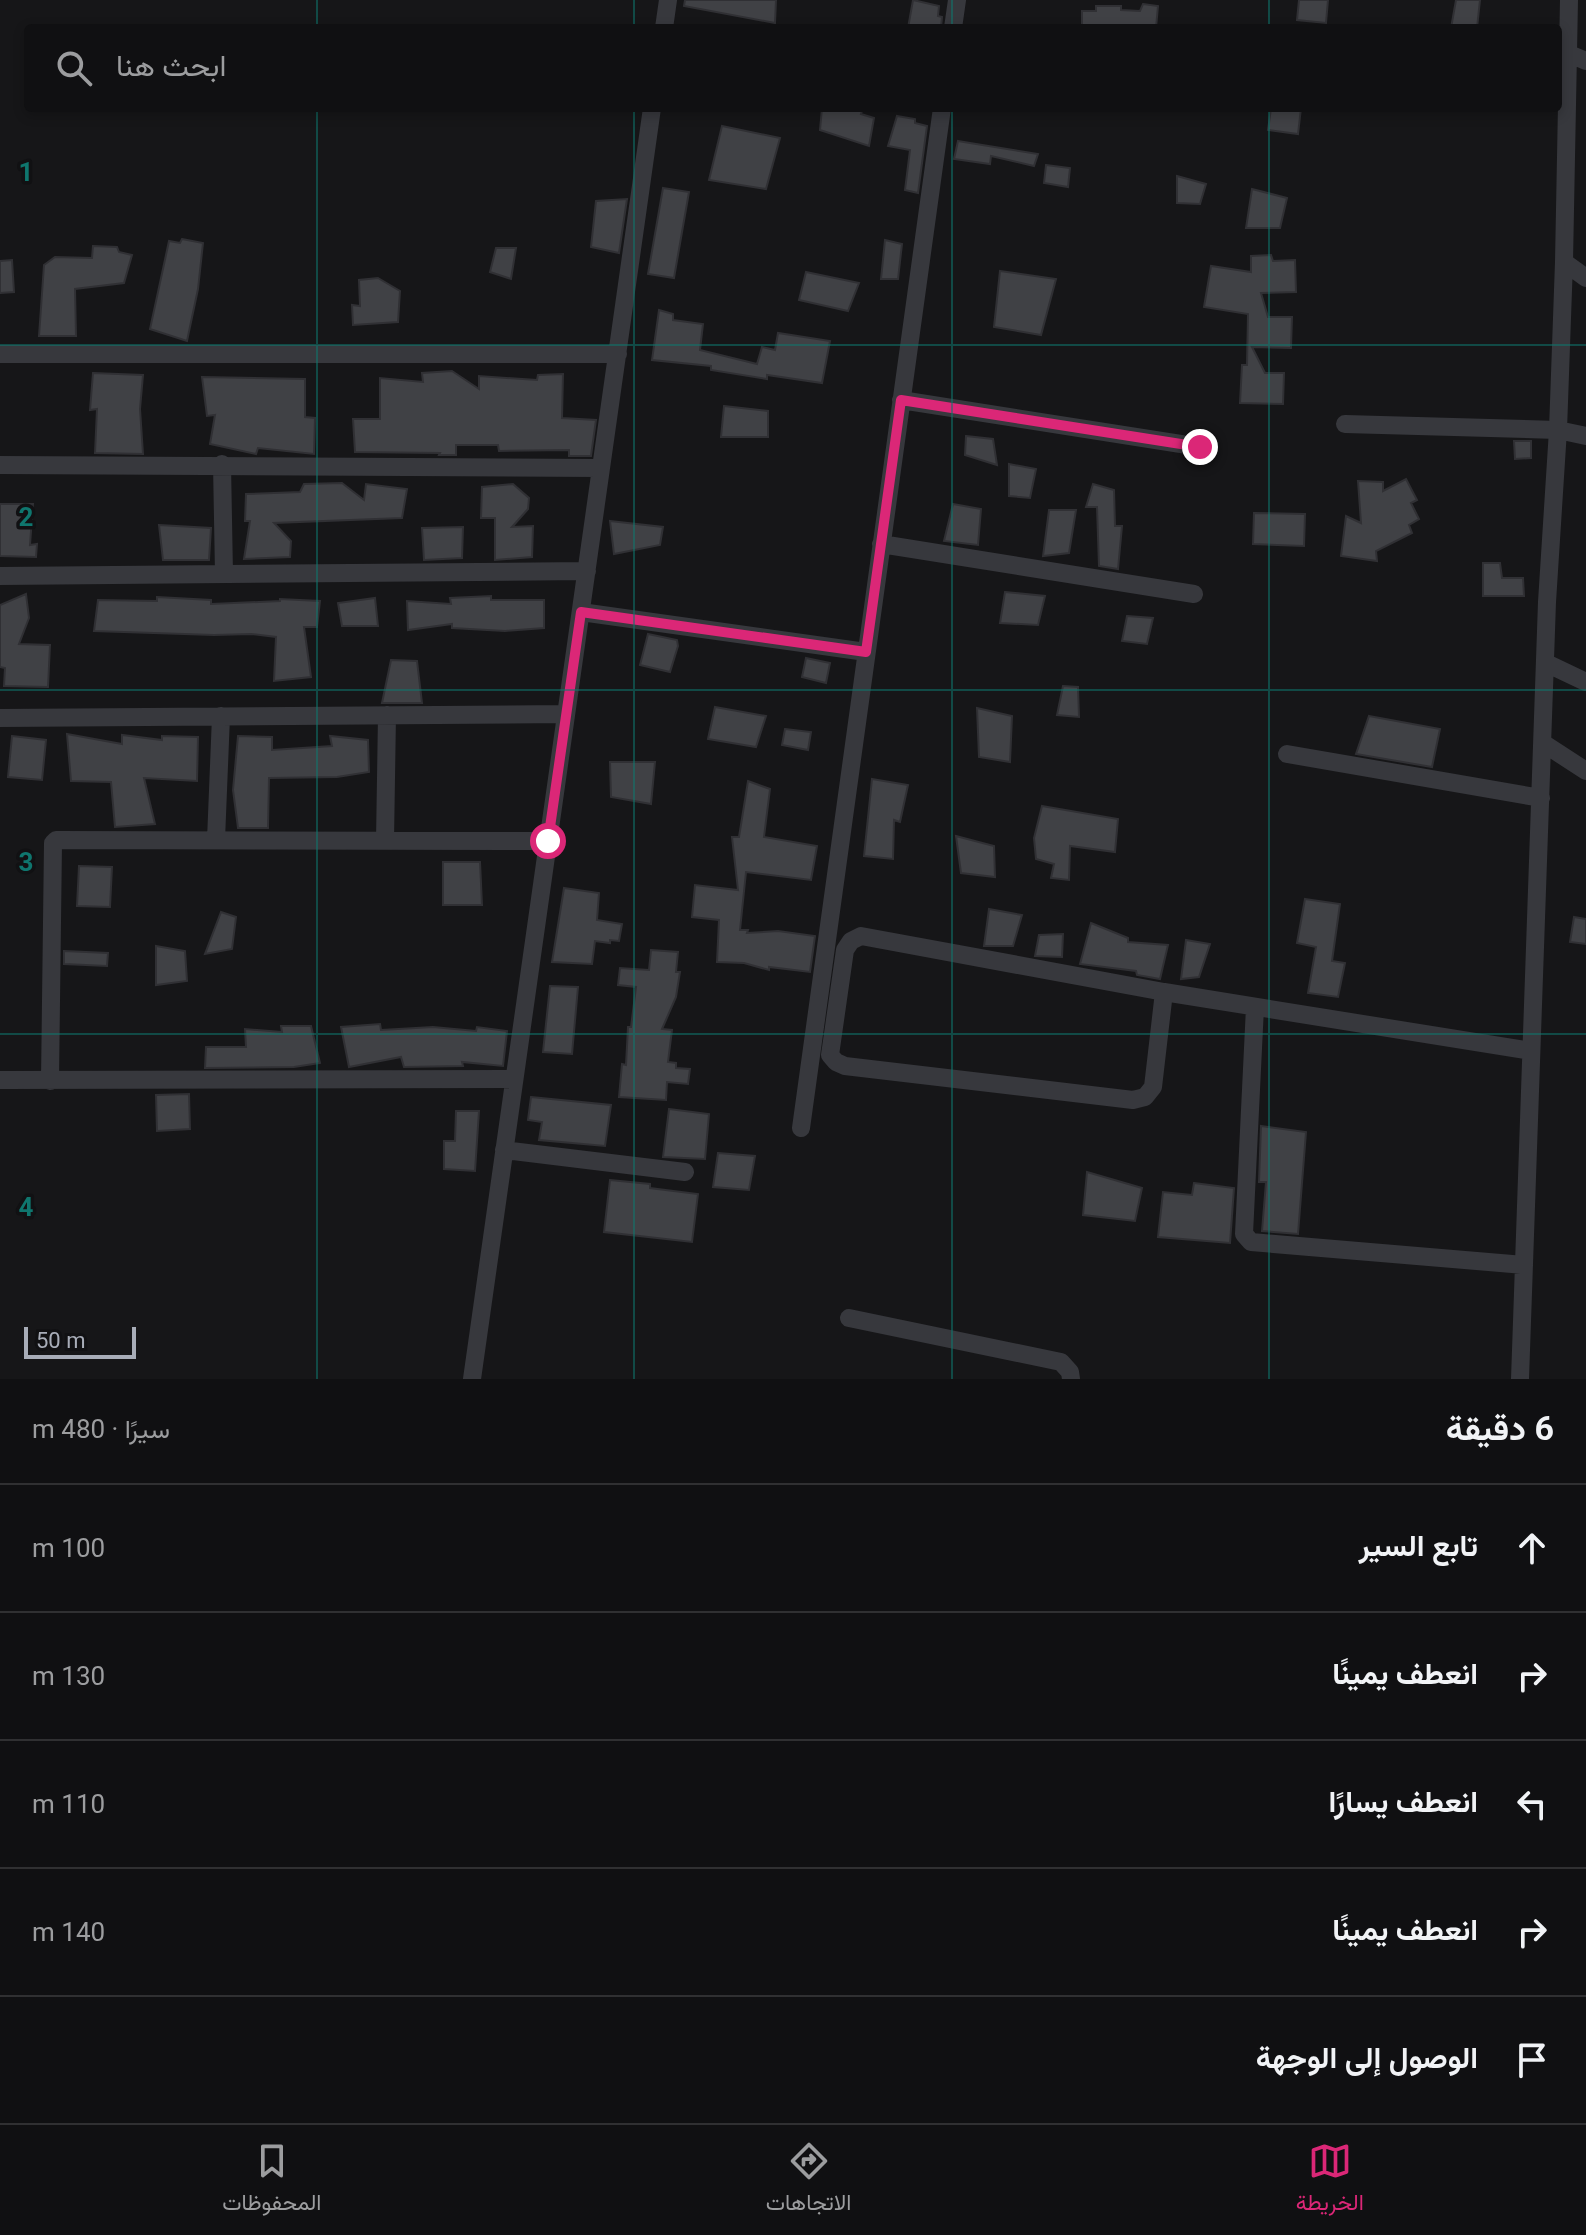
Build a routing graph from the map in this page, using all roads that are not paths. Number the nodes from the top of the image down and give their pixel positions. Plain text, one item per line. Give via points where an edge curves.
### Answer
1 (668, 0) edge
2 (957, 0) edge
3 (1569, 0) edge
4 (665, 24) edge
5 (954, 24) edge
6 (1567, 53) junction
7 (1586, 61) edge
8 (651, 112) edge
9 (941, 112) edge
10 (1564, 262) junction
11 (1586, 278) edge
12 (0, 354) edge
13 (618, 354) junction
14 (901, 400) junction
15 (1345, 424) dead end
16 (1558, 430) junction
17 (1586, 436) edge
18 (1200, 447) dead end
19 (222, 464) junction
20 (0, 465) edge
21 (600, 468) junction
22 (881, 544) junction
23 (587, 571) junction
24 (224, 574) junction
25 (0, 576) edge
26 (1194, 594) dead end
27 (581, 612) junction
28 (866, 652) junction
29 (1546, 663) junction
30 (1586, 682) edge
31 (566, 714) junction
32 (387, 715) junction
33 (221, 716) junction
34 (0, 718) edge
35 (1543, 743) junction
36 (1287, 754) dead end
37 (1586, 771) edge
38 (1541, 798) junction
39 (216, 840) junction
40 (385, 841) junction
41 (548, 841) junction
42 (1164, 992) junction
43 (1255, 1007) junction
44 (1531, 1051) junction
45 (514, 1079) junction
46 (0, 1080) edge
47 (50, 1081) junction
48 (801, 1128) dead end
49 (504, 1150) junction
50 (685, 1172) dead end
51 (1524, 1265) junction
52 (849, 1318) dead end
53 (472, 1379) edge
54 (1071, 1379) edge
55 (1520, 1379) edge

1 - 4 street
2 - 5 street
3 - 6 street
6 - 7 street
6 - 10 street
8 - 13 street
9 - 14 street
10 - 11 street
10 - 16 street
12 - 13 street
13 - 21 street
14 - 18 street
14 - 22 street
15 - 16 street
16 - 17 street
16 - 29 street
19 - 20 street
19 - 21 street
19 - 24 street
21 - 23 street
22 - 26 street
22 - 28 street
23 - 24 street
23 - 27 street
24 - 25 street
27 - 28 street
27 - 31 street
28 - 48 street
29 - 30 street
29 - 35 street
31 - 32 street
31 - 41 street
32 - 33 street
32 - 40 street
33 - 34 street
33 - 39 street
35 - 37 street
35 - 38 street
36 - 38 street
38 - 44 street
39 - 40 street
39 - 47 street via 53,843
40 - 41 street
41 - 45 street
42 - 42 street via 861,936 845,950 830,1055 845,1066 1133,1100 1145,1097 1153,1087
42 - 43 street
43 - 44 street
43 - 51 street via 1244,1234 1251,1242
44 - 51 street
45 - 47 street
45 - 49 street
46 - 47 street
49 - 50 street
49 - 53 street
51 - 55 street
52 - 54 street via 1061,1362

